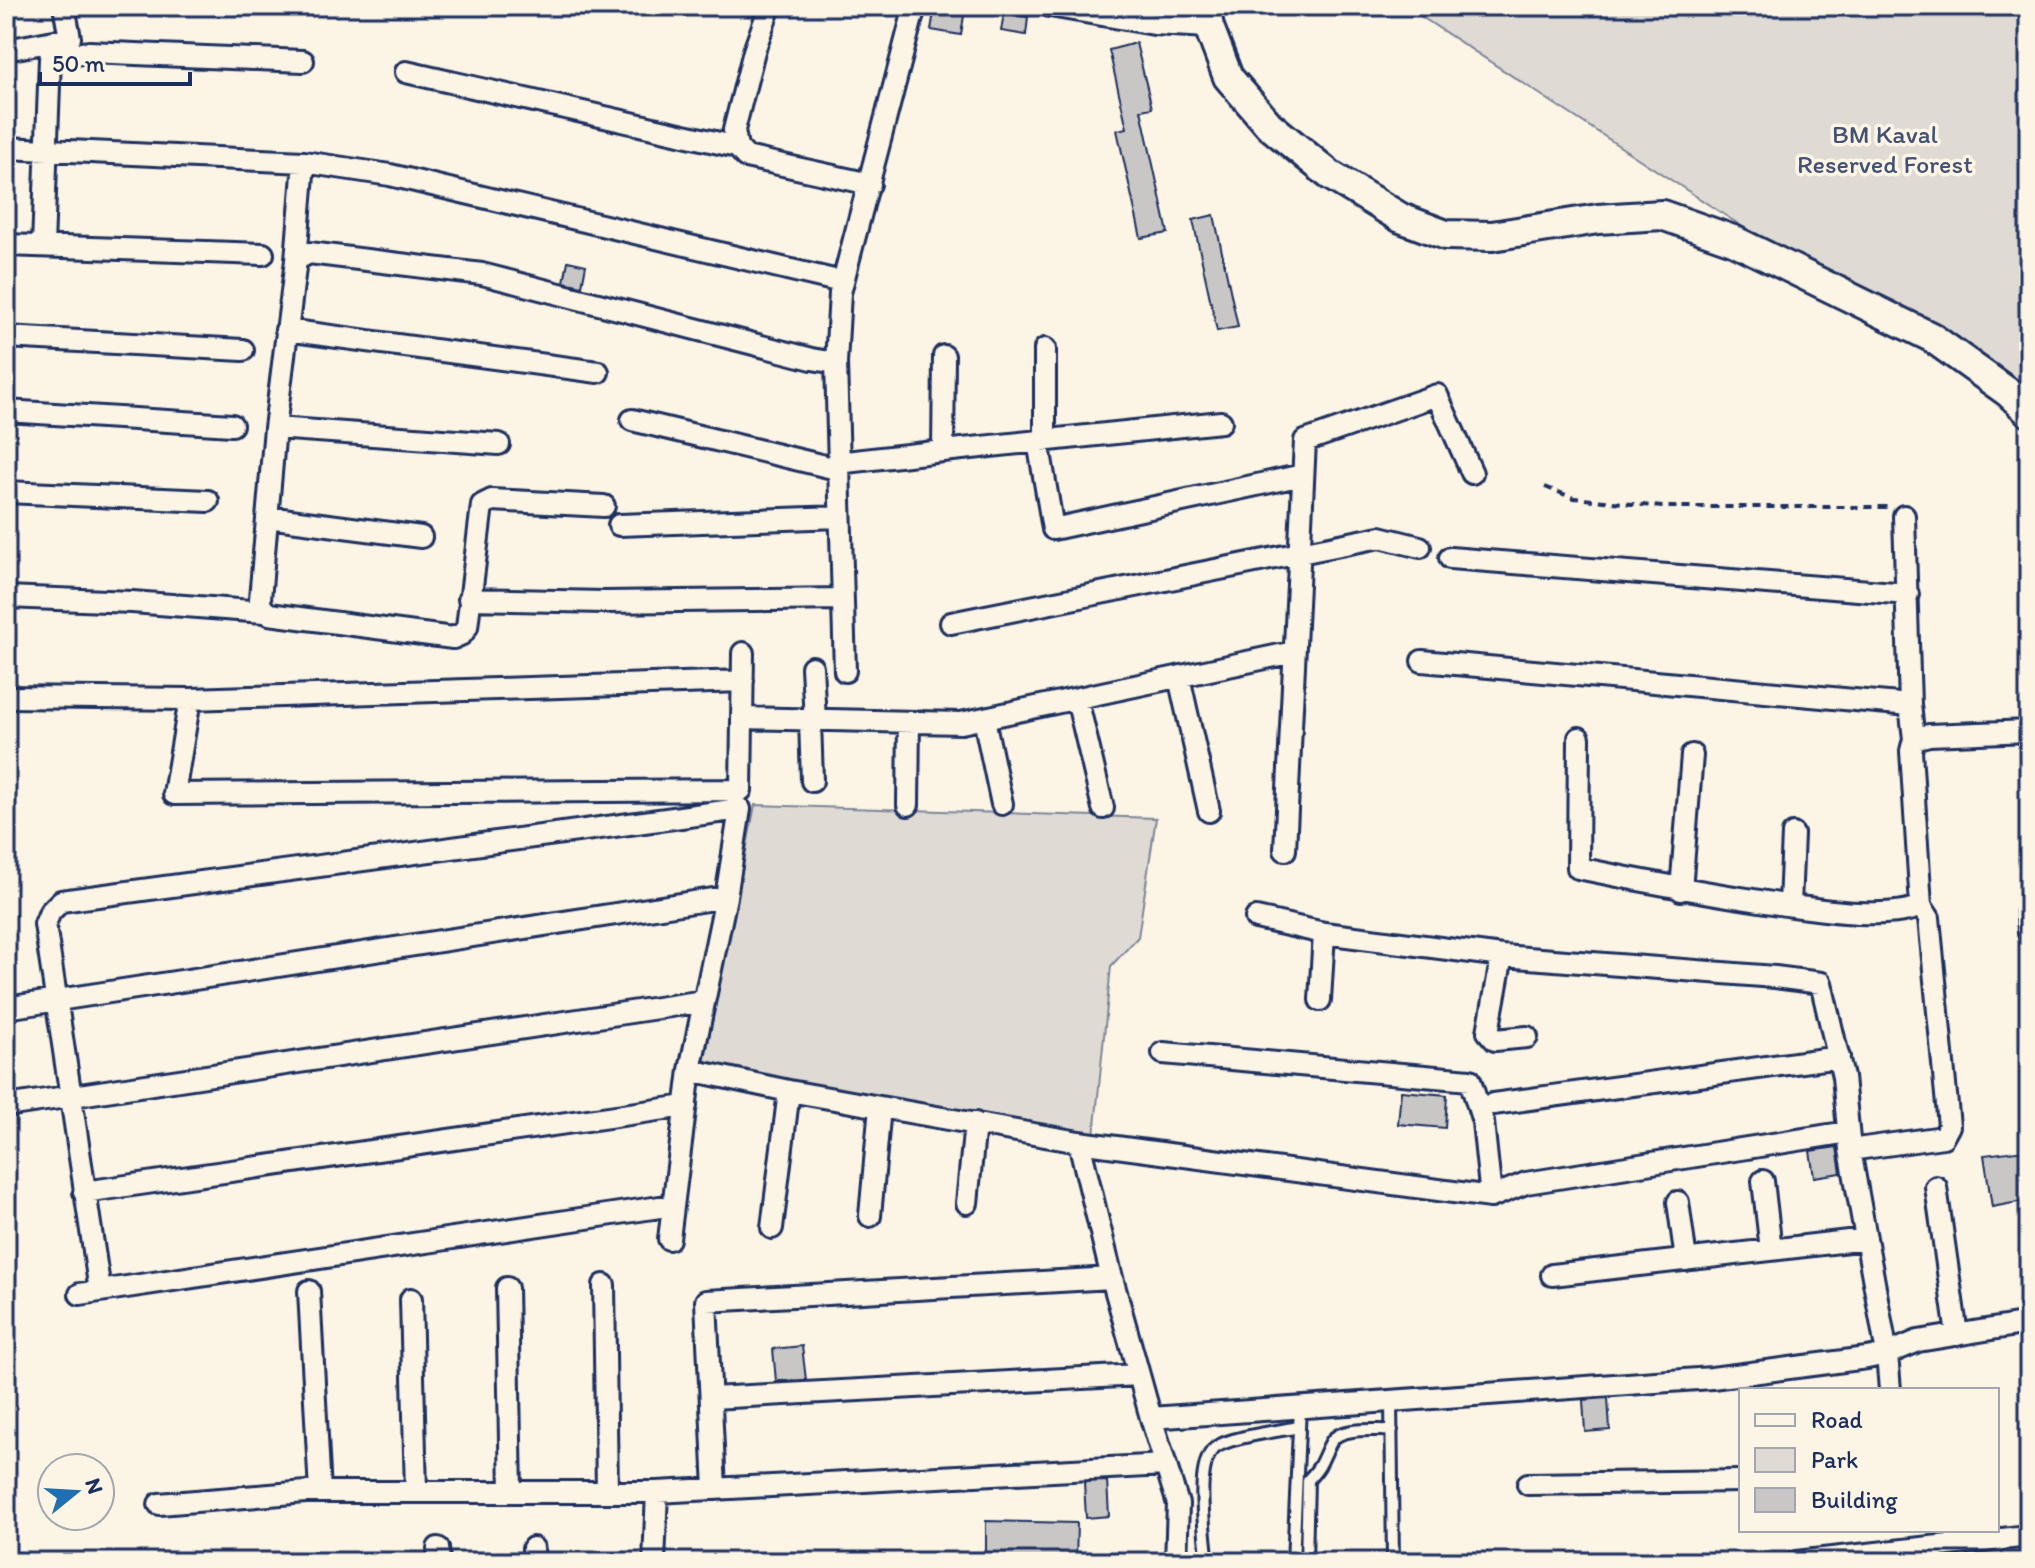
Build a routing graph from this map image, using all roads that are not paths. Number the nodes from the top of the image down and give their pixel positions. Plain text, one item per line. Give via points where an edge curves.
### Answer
1 (64, 6) edge
2 (770, 6) edge
3 (915, 6) edge
4 (1050, 6) edge
5 (1207, 17) edge
6 (6, 50) edge
7 (303, 61) dead end
8 (406, 72) dead end
9 (737, 147) junction
10 (6, 148) edge
11 (46, 150) junction
12 (304, 162) junction
13 (870, 184) junction
14 (6, 245) edge
15 (43, 246) junction
16 (263, 254) dead end
17 (296, 260) junction
18 (842, 282) junction
19 (286, 330) junction
20 (6, 337) edge
21 (1045, 349) dead end
22 (243, 350) dead end
23 (944, 356) dead end
24 (836, 363) junction
25 (598, 372) dead end
26 (6, 411) edge
27 (2029, 412) edge
28 (632, 420) dead end
29 (1221, 422) dead end
30 (232, 425) dead end
31 (275, 428) junction
32 (1041, 441) junction
33 (499, 444) dead end
34 (943, 451) junction
35 (837, 466) junction
36 (1472, 473) dead end
37 (1303, 475) junction
38 (6, 492) edge
39 (208, 501) dead end
40 (604, 506) dead end
41 (1904, 516) road end
42 (267, 517) junction
43 (839, 517) junction
44 (619, 525) dead end
45 (421, 537) dead end
46 (1420, 547) dead end
47 (1299, 553) junction
48 (1450, 558) dead end
49 (1908, 594) junction
50 (6, 597) edge
51 (469, 599) junction
52 (842, 599) junction
53 (264, 612) junction
54 (951, 623) dead end
55 (1294, 652) junction
56 (743, 653) dead end
57 (1422, 661) dead end
58 (812, 667) dead end
59 (845, 671) dead end
60 (1179, 677) junction
61 (743, 681) junction
62 (6, 697) edge
63 (190, 699) junction
64 (1077, 699) junction
65 (1910, 705) junction
66 (742, 718) junction
67 (984, 719) junction
68 (812, 720) junction
69 (909, 722) junction
70 (2029, 731) edge
71 (1579, 738) dead end
72 (1914, 739) junction
73 (1692, 755) dead end
74 (812, 781) dead end
75 (1002, 804) dead end
76 (908, 805) dead end
77 (1103, 808) dead end
78 (1209, 811) dead end
79 (1793, 834) dead end
80 (1285, 850) dead end
81 (1681, 890) junction
82 (726, 897) junction
83 (1790, 905) junction
84 (1921, 906) junction
85 (2028, 910) edge
86 (1256, 918) dead end
87 (1324, 933) junction
88 (2029, 933) edge
89 (1502, 956) junction
90 (56, 1000) junction
91 (1320, 1000) dead end
92 (704, 1001) junction
93 (6, 1008) edge
94 (1527, 1037) dead end
95 (1163, 1053) dead end
96 (1839, 1057) junction
97 (690, 1070) junction
98 (789, 1091) junction
99 (71, 1097) junction
100 (1493, 1104) dead end
101 (6, 1106) edge
102 (686, 1106) junction
103 (880, 1107) junction
104 (975, 1123) junction
105 (1849, 1141) junction
106 (1079, 1142) junction
107 (1763, 1181) dead end
108 (1936, 1187) dead end
109 (84, 1192) junction
110 (1491, 1197) junction
111 (1678, 1202) dead end
112 (967, 1203) dead end
113 (673, 1205) junction
114 (870, 1216) dead end
115 (772, 1228) dead end
116 (669, 1239) dead end
117 (1866, 1239) junction
118 (1771, 1250) junction
119 (1686, 1260) junction
120 (1552, 1275) dead end
121 (1112, 1278) junction
122 (604, 1285) dead end
123 (507, 1288) dead end
124 (309, 1291) dead end
125 (411, 1299) dead end
126 (2029, 1323) edge
127 (1957, 1335) junction
128 (1887, 1354) junction
129 (1139, 1375) junction
130 (1890, 1388) edge
131 (711, 1398) junction
132 (1391, 1400) junction
133 (1299, 1417) junction
134 (1151, 1418) junction
135 (1392, 1430) junction
136 (1165, 1465) junction
137 (1739, 1481) edge
138 (1528, 1484) dead end
139 (715, 1489) junction
140 (320, 1492) junction
141 (416, 1492) junction
142 (511, 1492) junction
143 (607, 1492) junction
144 (657, 1492) junction
145 (159, 1504) dead end
146 (2029, 1536) edge
147 (654, 1562) edge
148 (1176, 1562) edge
149 (1209, 1562) edge
150 (1293, 1562) edge
151 (1306, 1562) edge
152 (1393, 1562) edge
153 (1796, 1562) edge

1 - 6 street via 70,38
2 - 9 street via 734,130
3 - 13 street
4 - 5 street via 1154,24
5 - 27 main road via 1228,77 1269,125 1330,175 1401,218 1446,235 1492,236 1662,215 1733,240 1931,337
7 - 11 street via 89,52 50,58
8 - 9 street
9 - 13 street via 746,157
10 - 11 street
11 - 12 street
11 - 15 street
12 - 17 street
12 - 18 street via 390,175
13 - 18 street
14 - 15 street
15 - 16 street
17 - 19 street
17 - 24 street via 309,253 482,274
18 - 24 street
19 - 25 street
19 - 31 street
20 - 22 street
21 - 32 street
23 - 34 street
24 - 35 street
26 - 30 street
28 - 35 street
29 - 32 street
31 - 33 street
31 - 42 street
32 - 34 street
32 - 37 street via 1053,529
34 - 35 street
35 - 43 street
36 - 37 street via 1437,395 1305,441
37 - 47 street
38 - 39 street
40 - 51 street via 487,502 479,510
41 - 49 street
42 - 45 street
42 - 53 street via 260,599
43 - 44 street
43 - 52 street
46 - 47 street via 1380,537
47 - 54 street
47 - 55 street
48 - 49 street
49 - 65 street
50 - 53 street
51 - 52 street
51 - 53 street via 465,631 447,639
52 - 59 street
55 - 60 street
55 - 80 street
56 - 61 street
57 - 65 street
58 - 68 street
60 - 64 street
60 - 78 street
61 - 63 street
61 - 66 street
62 - 63 street
63 - 66 street via 174,794 741,790
64 - 67 street
64 - 77 street
65 - 72 street
66 - 68 street
67 - 69 street
67 - 75 street
68 - 69 street
68 - 74 street
69 - 76 street
70 - 72 street
71 - 81 street via 1578,868
72 - 84 street
73 - 81 street
79 - 83 street
81 - 83 street
82 - 90 street
82 - 90 street via 740,809 61,901 45,924
82 - 92 street
83 - 84 street via 1843,913
84 - 105 street via 1929,918 1949,1126 1943,1137
85 - 88 street
86 - 87 street
87 - 89 street
87 - 91 street
89 - 94 street via 1488,1032 1495,1040
89 - 96 street via 1816,981 1824,990
90 - 93 street
90 - 99 street
92 - 97 street
92 - 99 street
95 - 110 street via 1470,1080 1483,1122
96 - 100 street
96 - 105 street
97 - 98 street
97 - 102 street
98 - 103 street
98 - 115 street
99 - 101 street
99 - 109 street
102 - 109 street
102 - 113 street
103 - 104 street
103 - 114 street
104 - 106 street
104 - 112 street
105 - 110 street via 1526,1183
105 - 117 street
106 - 110 street
106 - 121 street
107 - 118 street
108 - 127 street
109 - 113 street via 90,1293
111 - 119 street
113 - 116 street
117 - 118 street
117 - 128 street
118 - 119 street
119 - 120 street
121 - 129 street
121 - 131 street via 706,1301
122 - 143 street
123 - 142 street
124 - 140 street
125 - 141 street
126 - 127 street
127 - 128 street via 1918,1341
128 - 130 street
128 - 132 street via 1712,1378
129 - 131 street
129 - 134 street
131 - 139 street
132 - 133 street
132 - 135 lane
133 - 134 street
133 - 149 lane via 1214,1448 1203,1467
133 - 150 lane
134 - 136 street
135 - 151 lane via 1339,1433 1331,1440 1321,1466 1308,1480
135 - 152 lane
136 - 139 street
136 - 148 street via 1178,1504
137 - 138 street
139 - 144 street
140 - 141 street
140 - 145 street
141 - 142 street
142 - 143 street
143 - 144 street
144 - 147 street
146 - 153 street

